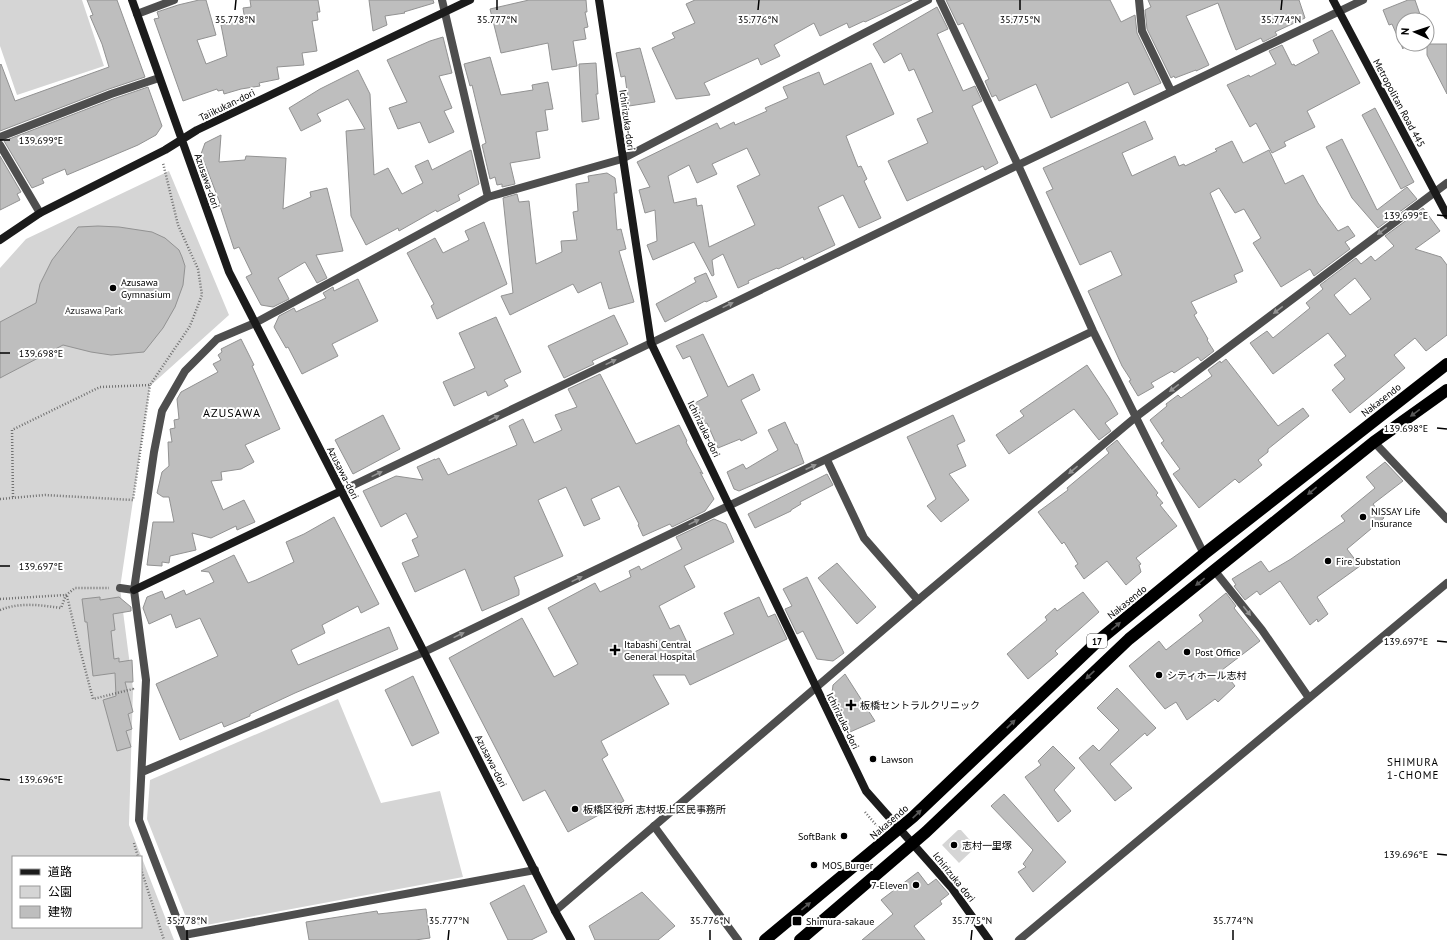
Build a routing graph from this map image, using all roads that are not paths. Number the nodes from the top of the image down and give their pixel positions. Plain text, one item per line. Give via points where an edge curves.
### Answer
1 (132, 0) edge
2 (174, 0) edge
3 (442, 0) edge
4 (470, 0) edge
5 (599, 0) edge
6 (928, 0) edge
7 (940, 0) edge
8 (1139, 0) edge
9 (1333, 0) edge
10 (1363, 0) edge
11 (1339, 11) junction
12 (444, 12) junction
13 (137, 14) junction
14 (159, 78) junction
15 (1171, 92) junction
16 (0, 137) edge
17 (182, 139) junction
18 (0, 145) edge
19 (622, 159) junction
20 (1018, 165) junction
21 (1447, 183) edge
22 (1434, 192) junction
23 (488, 197) junction
24 (40, 213) junction
25 (1447, 215) edge
26 (0, 240) edge
27 (255, 323) junction
28 (1093, 331) junction
29 (651, 343) junction
30 (1447, 364) edge
31 (1447, 390) edge
32 (1137, 416) junction
33 (1374, 442) junction
34 (826, 460) junction
35 (342, 491) junction
36 (729, 506) junction
37 (1447, 519) edge
38 (1204, 554) junction
39 (1214, 570) junction
40 (1447, 583) edge
41 (120, 588) road end
42 (134, 590) junction
43 (918, 600) junction
44 (424, 652) junction
45 (816, 688) junction
46 (1309, 698) junction
47 (142, 772) junction
48 (654, 826) junction
49 (899, 829) junction
50 (912, 844) junction
51 (535, 870) junction
52 (555, 911) junction
53 (184, 938) edge
54 (571, 940) edge
55 (738, 940) edge
56 (765, 940) edge
57 (800, 940) edge
58 (989, 940) edge
59 (1019, 940) edge

1 - 13 street, Azusawa-dori
2 - 13 street
3 - 12 street
4 - 12 street, Taiikukan-dori
5 - 19 street, Ichirizuka-dori
6 - 19 street
7 - 20 street
8 - 15 street via 1142,30
9 - 11 street, Metropolitan Road 445
10 - 11 street
11 - 15 street
11 - 22 street, Metropolitan Road 445
12 - 17 street, Taiikukan-dori
12 - 23 street
13 - 14 street, Azusawa-dori
14 - 16 street
14 - 17 street, Azusawa-dori
15 - 20 street
17 - 24 street, Taiikukan-dori
17 - 27 street, Azusawa-dori via 229,272
18 - 24 street
19 - 23 street
19 - 29 street, Ichirizuka-dori
20 - 28 street
29 -> 20 street
21 - 22 street
22 - 25 street, Metropolitan Road 445
22 -> 32 street
23 - 27 street
24 - 26 street, Taiikukan-dori
27 - 35 street, Azusawa-dori
27 - 42 street via 217,339 185,371 162,411
28 - 32 street
28 - 34 street
35 -> 29 street
29 - 36 street, Ichirizuka-dori
30 - 38 highway, Nakasendo / 17
31 -> 33 highway, 17
32 - 38 street
32 -> 43 street
33 - 37 street
33 -> 39 highway, 17
36 -> 34 street
34 - 43 street via 864,538
35 - 42 street
35 - 44 street, Azusawa-dori
44 -> 36 street
36 - 45 street, Ichirizuka-dori
49 -> 38 highway, Nakasendo / 17 via 1098,641
39 -> 46 street via 1262,630
39 -> 50 highway, 17 via 1129,639
40 - 46 street
41 - 42 street
42 - 47 street via 146,680
43 - 45 street
44 - 47 street
44 - 51 street, Azusawa-dori
45 - 48 street
45 - 49 street, Ichirizuka-dori via 866,791
46 - 59 street
47 - 53 street via 139,820
48 - 52 street
48 - 55 street
49 - 50 street, Ichirizuka dori
56 -> 49 highway, Nakasendo / 17
50 - 57 highway, 17
50 - 58 street, Ichirizuka dori via 951,887
51 - 52 street, Azusawa-dori
51 - 53 street
52 - 54 street, Azusawa-dori

